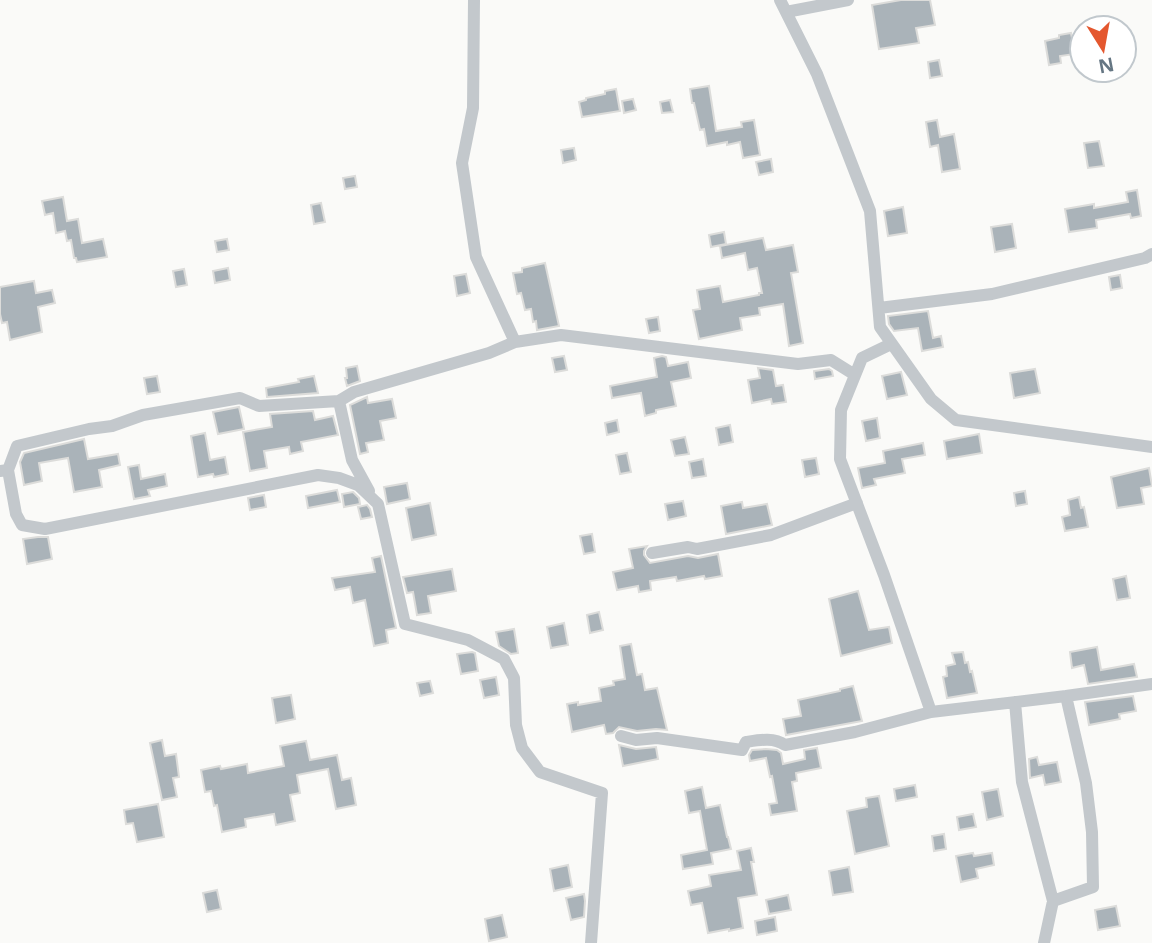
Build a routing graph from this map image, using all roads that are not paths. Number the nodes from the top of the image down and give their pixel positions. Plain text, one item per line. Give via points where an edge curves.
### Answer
1 (474, 0) edge
2 (848, 0) edge
3 (783, 6) edge
4 (1152, 254) edge
5 (879, 308) junction
6 (515, 342) junction
7 (891, 344) junction
8 (855, 375) junction
9 (339, 401) junction
10 (1152, 447) edge
11 (4, 471) edge
12 (372, 497) junction
13 (857, 503) junction
14 (652, 553) dead end
15 (1152, 684) edge
16 (1066, 696) junction
17 (1015, 702) junction
18 (931, 712) junction
19 (621, 736) dead end
20 (1054, 901) junction
21 (591, 943) edge
22 (1044, 943) edge

1 - 6 street via 473,108 462,163 476,257
2 - 3 street
3 - 5 street via 817,74 870,211
4 - 5 street via 992,294
5 - 7 street via 880,327
6 - 8 street via 561,335 798,364 831,360
6 - 9 street via 354,392
7 - 8 street via 862,358
7 - 10 street via 931,399 956,420
8 - 13 street via 841,410 840,459
9 - 11 street via 258,406 240,398 143,415 17,446
9 - 12 street via 352,460
11 - 12 street via 22,525 45,529 318,475 358,485
12 - 21 street via 378,504 405,624 468,640 504,659 514,678 522,748 540,772 602,793
13 - 14 street via 771,535
13 - 18 street
15 - 16 street
16 - 17 street
16 - 20 street via 1086,783 1093,887
17 - 18 street
17 - 20 street via 1023,782
18 - 19 street via 785,746 779,741 746,742 742,750
20 - 22 street

